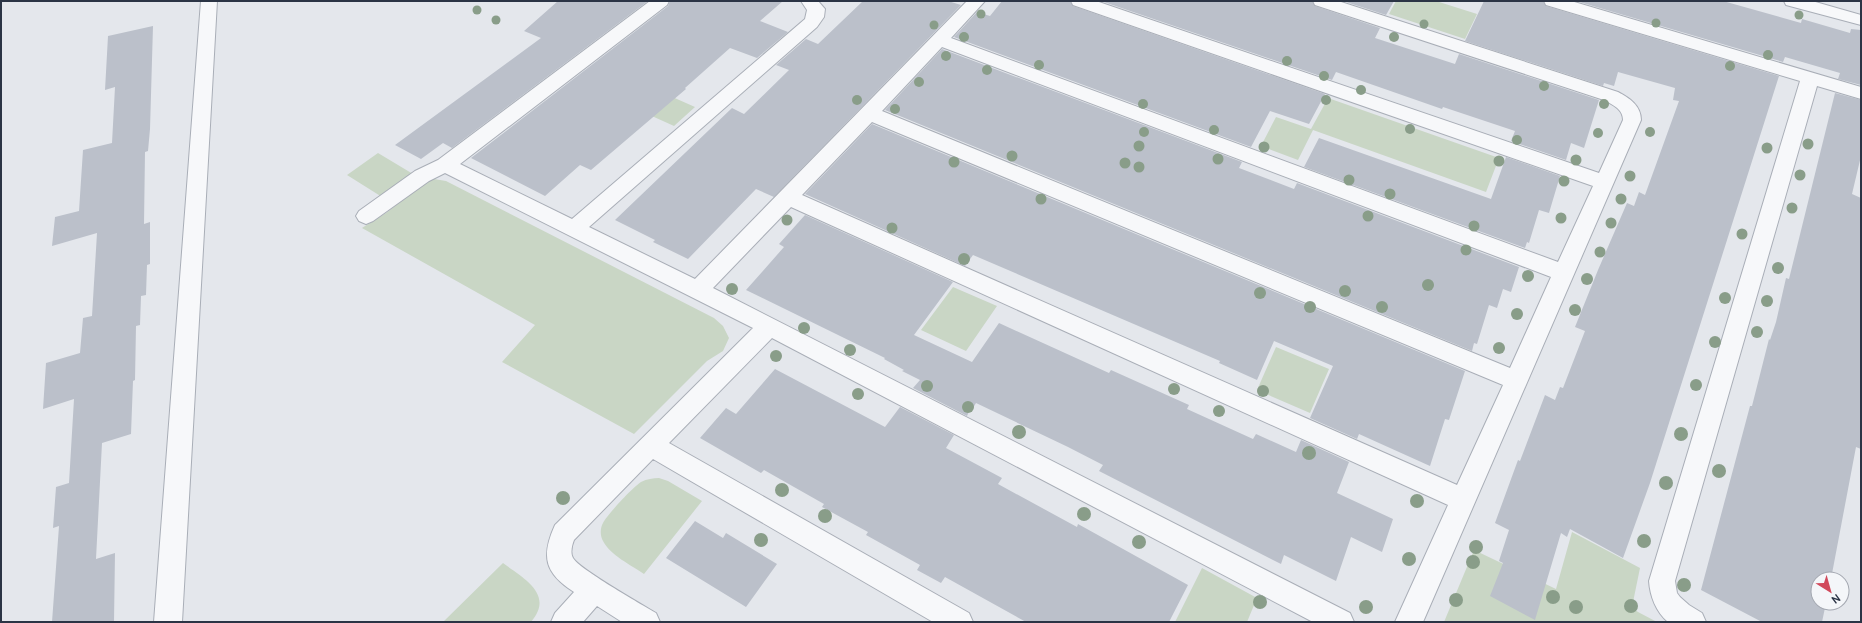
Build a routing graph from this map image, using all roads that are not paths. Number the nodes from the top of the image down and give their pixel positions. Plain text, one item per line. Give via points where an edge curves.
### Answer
1 (210, 1) edge
2 (662, 1) edge
3 (809, 1) edge
4 (977, 1) edge
5 (1079, 1) edge
6 (1321, 1) edge
7 (1552, 1) edge
8 (1792, 1) edge
9 (1861, 20) edge
10 (940, 40) junction
11 (1810, 78) junction
12 (1861, 93) edge
13 (868, 113) junction
14 (445, 165) junction
15 (1604, 182) junction
16 (788, 196) junction
17 (366, 216) dead end
18 (574, 229) junction
19 (1564, 273) junction
20 (698, 290) junction
21 (768, 326) junction
22 (1516, 380) junction
23 (651, 445) junction
24 (1463, 500) junction
25 (594, 589) junction
26 (168, 622) edge
27 (564, 622) edge
28 (646, 622) edge
29 (959, 622) edge
30 (1340, 622) edge
31 (1409, 622) edge
32 (1692, 622) edge

1 - 26 street
2 - 14 street
3 - 18 street via 816,9 811,23
4 - 10 street
5 - 15 street
6 - 15 street via 1617,98 1629,108 1632,117
7 - 11 street
8 - 9 street
10 - 13 street
10 - 19 street
11 - 12 street
11 - 32 street via 1662,581 1666,602
13 - 16 street
13 - 22 street
14 - 17 street via 422,176
14 - 18 street
15 - 19 street
16 - 20 street
16 - 24 street
18 - 20 street
19 - 22 street
20 - 21 street
21 - 23 street
21 - 30 street
22 - 24 street
23 - 25 street via 564,533 560,542 558,552 564,569
23 - 29 street
24 - 31 street
25 - 27 street
25 - 28 street

